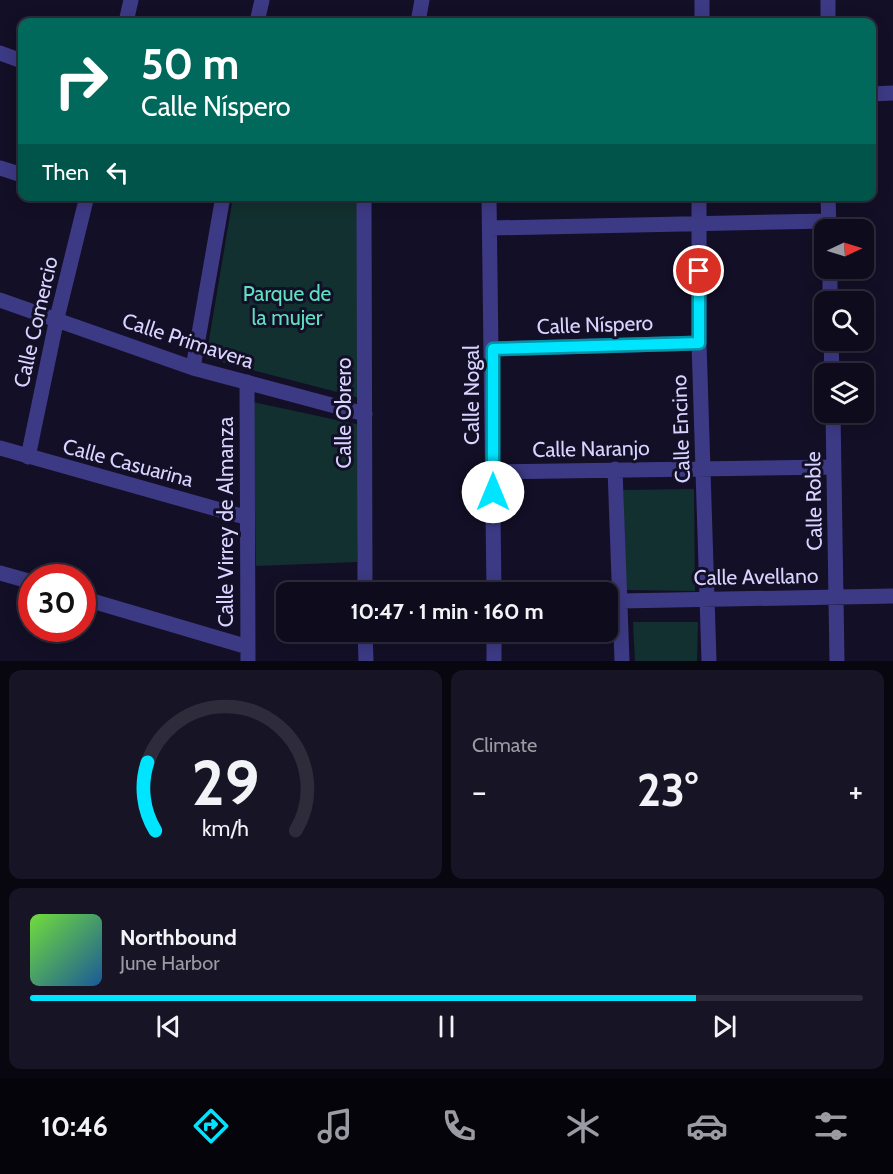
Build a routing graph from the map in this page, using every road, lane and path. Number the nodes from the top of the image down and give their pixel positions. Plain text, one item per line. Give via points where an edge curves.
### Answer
1 (131, 0) edge
2 (262, 0) edge
3 (422, 0) edge
4 (702, 0) edge
5 (828, 0) edge
6 (127, 18) edge
7 (258, 18) edge
8 (418, 18) edge
9 (702, 18) edge
10 (828, 18) edge
11 (0, 53) edge
12 (18, 60) edge
13 (893, 93) edge
14 (876, 94) edge
15 (0, 168) edge
16 (18, 174) edge
17 (86, 201) edge
18 (222, 201) edge
19 (364, 201) edge
20 (489, 201) edge
21 (699, 201) edge
22 (828, 201) edge
23 (829, 219) edge
24 (698, 223) junction
25 (814, 225) edge
26 (490, 228) junction
27 (0, 300) edge
28 (57, 318) junction
29 (699, 343) junction
30 (493, 349) junction
31 (193, 368) junction
32 (247, 382) junction
33 (365, 414) junction
34 (833, 423) edge
35 (0, 448) edge
36 (28, 457) junction
37 (834, 467) junction
38 (615, 469) junction
39 (703, 469) junction
40 (493, 472) junction
41 (245, 517) junction
42 (0, 573) edge
43 (18, 578) edge
44 (365, 582) edge
45 (494, 582) edge
46 (837, 596) junction
47 (893, 596) edge
48 (708, 598) junction
49 (620, 602) junction
50 (96, 603) edge
51 (366, 642) edge
52 (494, 642) edge
53 (248, 654) edge
54 (366, 661) edge
55 (494, 661) edge
56 (622, 661) edge
57 (709, 661) edge
58 (837, 661) edge

1 - 6 street
2 - 7 street
3 - 8 street
4 - 9 street
5 - 10 street
11 - 12 street
13 - 14 street
15 - 16 street
17 - 28 street, Calle Comercio
18 - 31 street
19 - 33 street, Calle Obrero
20 - 26 street, Calle Nogal
21 - 24 street, Calle Encino
22 - 23 street
24 - 25 street
24 - 26 street
24 - 29 street, Calle Encino
26 - 30 street, Calle Nogal
27 - 28 street, Calle Primavera
28 - 31 street, Calle Primavera
28 - 36 street, Calle Comercio
29 - 30 street, Calle Níspero
29 - 39 street, Calle Encino
30 - 40 street, Calle Nogal
31 - 32 street, Calle Primavera
32 - 33 street, Calle Primavera
32 - 41 street, Calle Virrey de Almanza
33 - 44 street, Calle Obrero
34 - 37 street, Calle Roble
35 - 36 street, Calle Casuarina
36 - 41 street, Calle Casuarina
37 - 39 street, Calle Naranjo
37 - 46 street, Calle Roble
38 - 39 street, Calle Naranjo
38 - 40 street, Calle Naranjo
38 - 49 street
39 - 48 street, Calle Encino
40 - 45 street, Calle Nogal
41 - 53 street, Calle Virrey de Almanza
42 - 43 street
46 - 47 street, Calle Avellano
46 - 48 street, Calle Avellano
46 - 58 street, Calle Roble
48 - 49 street, Calle Avellano
48 - 57 street, Calle Encino
49 - 56 street
50 - 53 street
51 - 54 street
52 - 55 street

